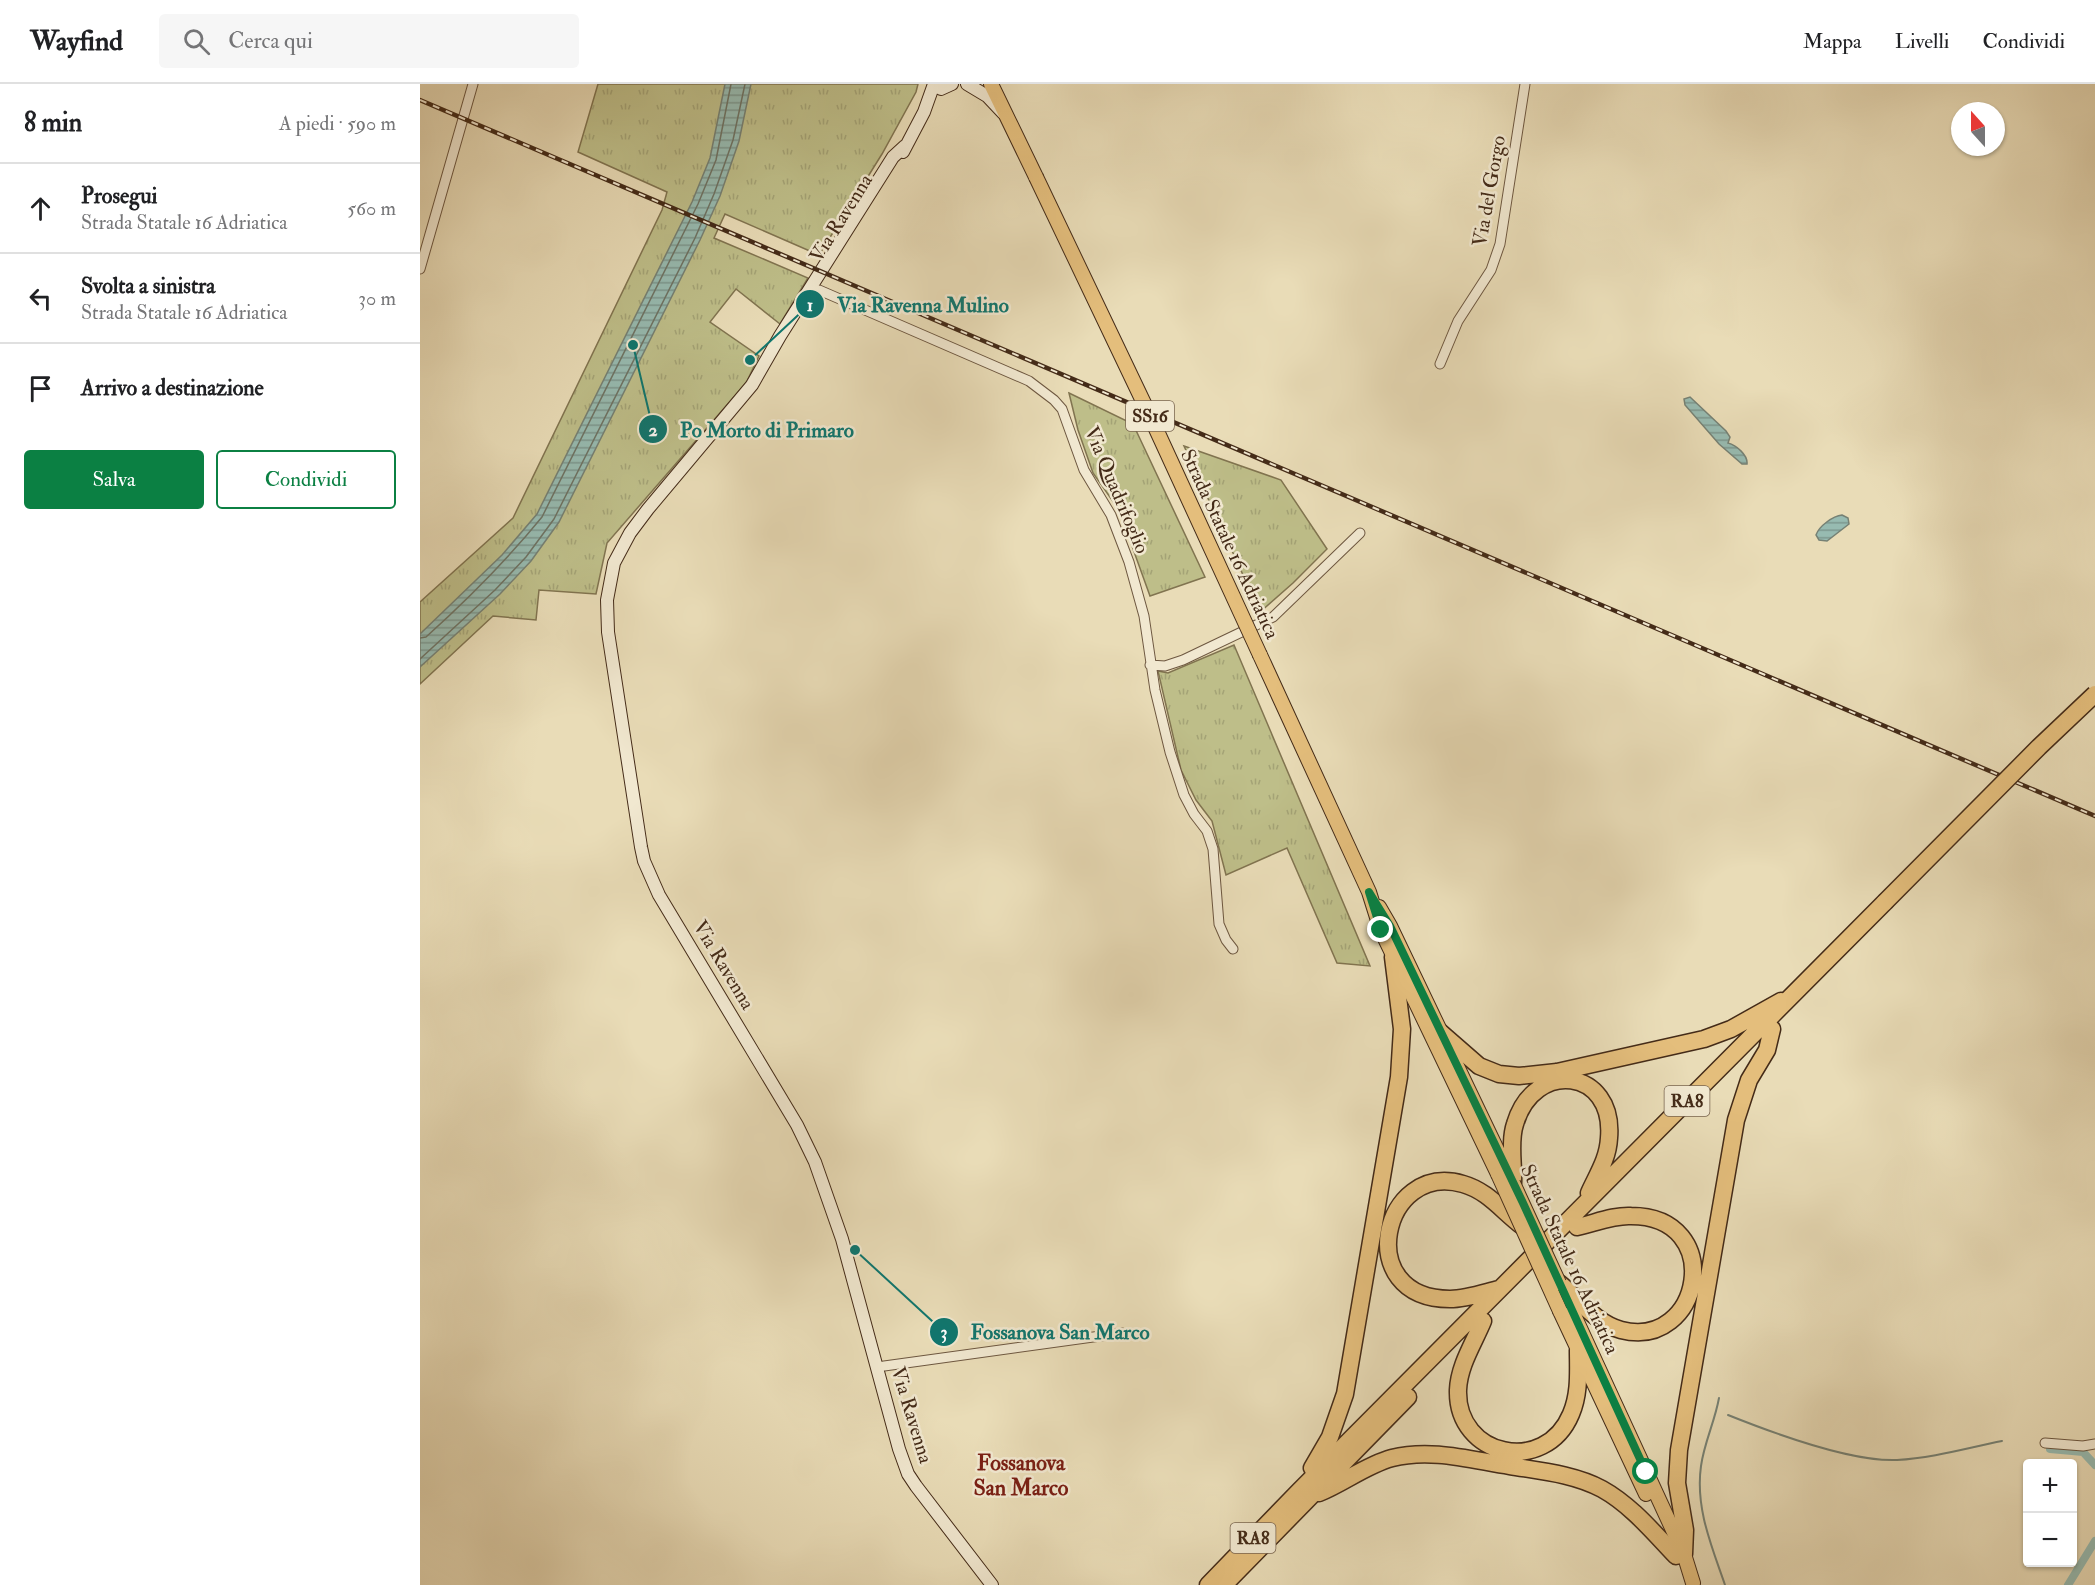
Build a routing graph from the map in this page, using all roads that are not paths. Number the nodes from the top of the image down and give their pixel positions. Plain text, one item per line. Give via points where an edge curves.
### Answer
1 (474, 84) edge
2 (967, 84) edge
3 (991, 84) edge
4 (1525, 84) edge
5 (943, 85) edge
6 (1008, 118) junction
7 (904, 146) junction
8 (420, 269) edge
9 (819, 290) junction
10 (1440, 364) dead end
11 (764, 367) junction
12 (1360, 533) dead end
13 (1150, 665) junction
14 (2095, 694) edge
15 (2095, 707) edge
16 (1369, 892) junction
17 (1889, 905) junction
18 (1233, 949) dead end
19 (1394, 957) junction
20 (1792, 995) junction
21 (1772, 1029) junction
22 (1440, 1032) junction
23 (1506, 1167) junction
24 (1513, 1183) joint
25 (1582, 1208) junction
26 (1522, 1226) junction
27 (1577, 1227) junction
28 (1559, 1283) joint
29 (1500, 1289) junction
30 (1578, 1320) junction
31 (1483, 1321) junction
32 (1122, 1333) dead end
33 (1578, 1350) junction
34 (877, 1367) junction
35 (2044, 1443) dead end
36 (2095, 1443) edge
37 (1306, 1493) junction
38 (1680, 1555) junction
39 (1693, 1584) edge
40 (992, 1585) edge
41 (1208, 1585) edge
42 (1224, 1585) edge

1 - 8 street
2 - 6 main road via 987,96
3 - 6 main road, Strada Statale 16 Adriatica / SS16
4 - 10 street, Via del Gorgo via 1500,244 1491,270 1458,321
5 - 7 main road, Via Ravenna
6 - 16 main road, Strada Statale 16 Adriatica / SS16, bridge
7 - 9 main road, Via Ravenna via 900,161
7 - 11 main road, Via Ravenna via 893,157
9 - 11 main road, Via Ravenna via 789,338
9 - 13 street, Via Quadrifoglio via 1029,381 1062,409 1084,470 1111,515 1129,562 1144,616
11 - 34 main road, Via Ravenna via 621,548 609,582 608,632 641,847 651,878 811,1151 842,1239
12 - 13 street via 1273,617 1183,660 1165,666
13 - 18 street, Via Quadrifoglio via 1177,776 1213,849 1219,924
14 - 17 highway, RA8, bridge
15 - 17 highway, RA8
16 - 19 main road, Strada Statale 16 Adriatica / SS16
16 - 22 main road, Strada Statale 16 Adriatica / SS16 via 1390,926
17 - 20 highway, RA8
17 - 21 highway, RA8
19 - 23 main road, Strada Statale 16 Adriatica / SS16
19 - 37 highway via 1402,1029 1400,1069 1348,1378 1330,1437
20 - 22 highway via 1731,1029 1704,1039 1530,1076 1499,1074 1479,1066
20 - 25 highway, RA8
21 - 27 highway, RA8
21 - 38 highway via 1767,1050 1749,1080 1736,1120 1690,1379 1677,1470 1685,1530
22 - 23 main road, Strada Statale 16 Adriatica / SS16
23 - 24 highway
23 - 25 highway via 1515,1123 1534,1091 1562,1079 1591,1088 1606,1110 1610,1137 1601,1171
23 - 26 main road, Strada Statale 16 Adriatica / SS16, bridge
24 - 28 main road, Strada Statale 16 Adriatica, bridge
25 - 29 highway, RA8
26 - 29 highway via 1479,1190 1448,1181 1424,1185 1409,1195 1392,1222 1387,1254 1400,1278 1418,1292 1456,1299
26 - 30 main road, Strada Statale 16 Adriatica / SS16, bridge
27 - 30 highway via 1622,1216 1652,1219 1670,1226 1688,1245 1694,1281 1688,1299 1660,1327 1641,1332
27 - 31 highway, RA8
28 - 30 highway via 1576,1296
29 - 37 highway, RA8
30 - 33 main road, Strada Statale 16 Adriatica / SS16
30 - 38 main road, Strada Statale 16 Adriatica / SS16
31 - 33 highway via 1464,1363 1459,1400 1467,1426 1493,1448 1530,1451 1559,1432 1571,1415 1577,1394
31 - 37 highway, RA8
32 - 34 street
33 - 38 main road, Strada Statale 16 Adriatica / SS16
34 - 40 main road, Via Ravenna via 908,1474
35 - 36 street
37 - 38 highway via 1336,1486 1393,1457 1452,1456 1589,1483 1614,1497
37 - 41 highway, RA8
37 - 42 highway, RA8
38 - 39 main road, Strada Statale 16 Adriatica / SS16

